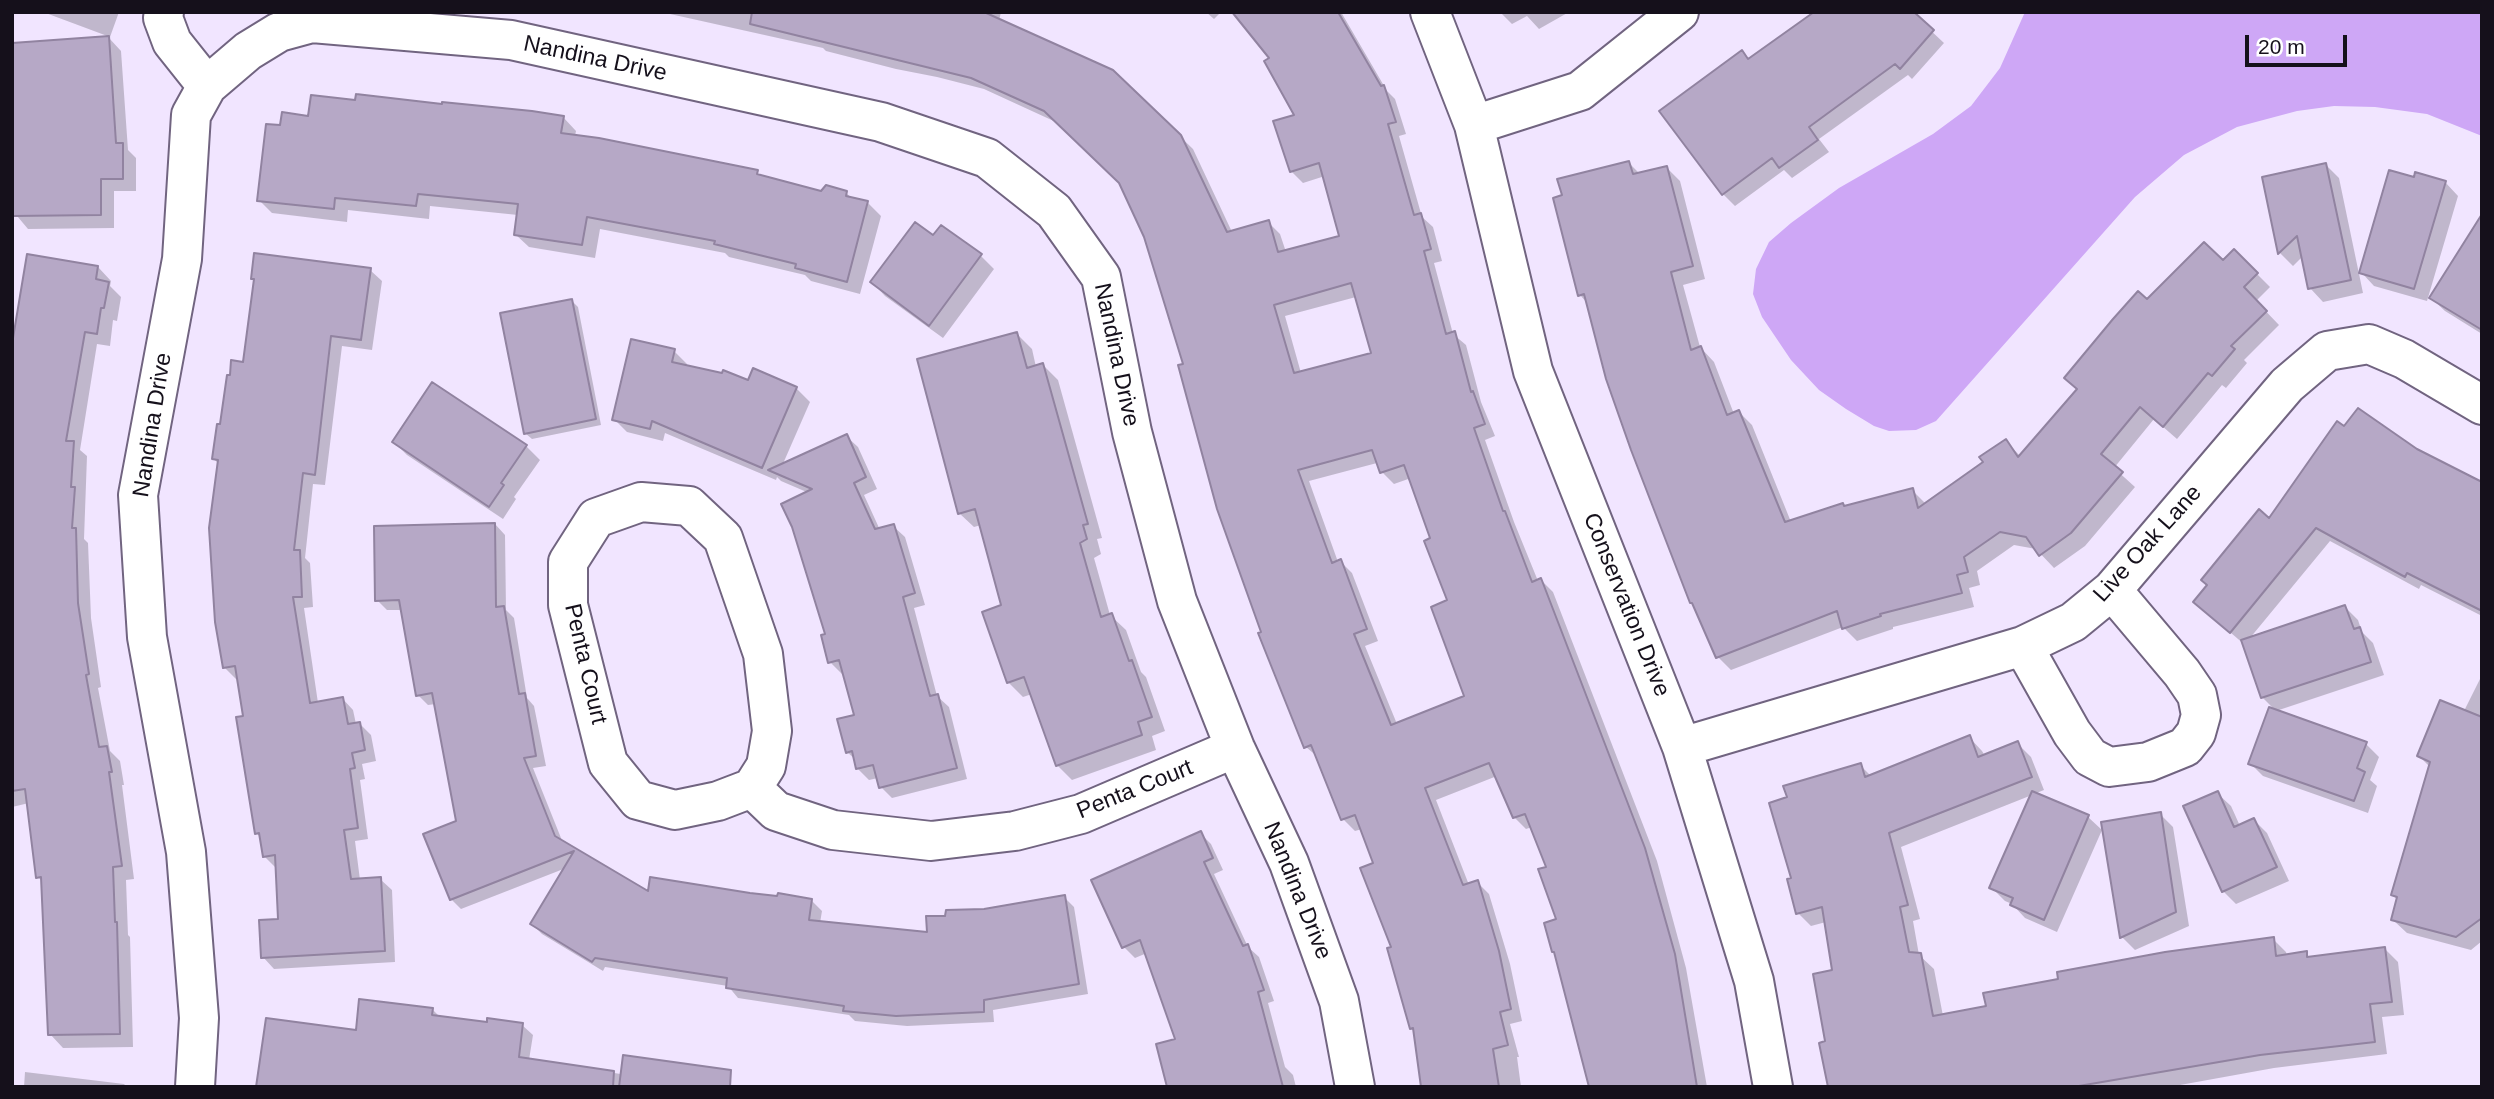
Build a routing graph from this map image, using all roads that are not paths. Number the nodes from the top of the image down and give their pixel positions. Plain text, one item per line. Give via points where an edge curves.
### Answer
1 (164, 12) edge
2 (1430, 12) edge
3 (1679, 12) edge
4 (273, 22) edge
5 (207, 86) junction
6 (1474, 125) junction
7 (2482, 405) edge
8 (2112, 590) junction
9 (2023, 646) junction
10 (1682, 747) junction
11 (1236, 748) junction
12 (752, 788) junction
13 (195, 1087) edge
14 (1355, 1087) edge
15 (1773, 1087) edge

1 - 5 street via 173,42
2 - 6 street, Conservation Drive
3 - 6 street via 1580,92
4 - 5 street, Nandina Drive
4 - 11 street, Nandina Drive via 511,40 881,122 988,158 1054,211 1101,276 1132,432 1177,601
5 - 13 street, Nandina Drive via 191,115 182,259 138,495 147,637 186,852 199,1018
6 - 10 street, Conservation Drive via 1533,371
7 - 8 street, Live Oak Lane via 2369,344 2327,351 2287,384
8 - 9 street, Live Oak Lane via 2073,622
8 - 9 street via 2197,695 2201,715 2196,733 2185,747 2148,762 2109,767 2090,757
9 - 10 street, Live Oak Lane
10 - 15 street, Conservation Drive via 1754,981
11 - 12 street, Penta Court via 1081,814 1015,831 930,841 833,830 776,811
11 - 14 street, Nandina Drive via 1289,863 1339,1001
12 - 12 street, Penta Court via 675,810 638,800 608,762 568,605 568,562 596,518 641,502 689,506 723,538 763,653 772,731 766,766

